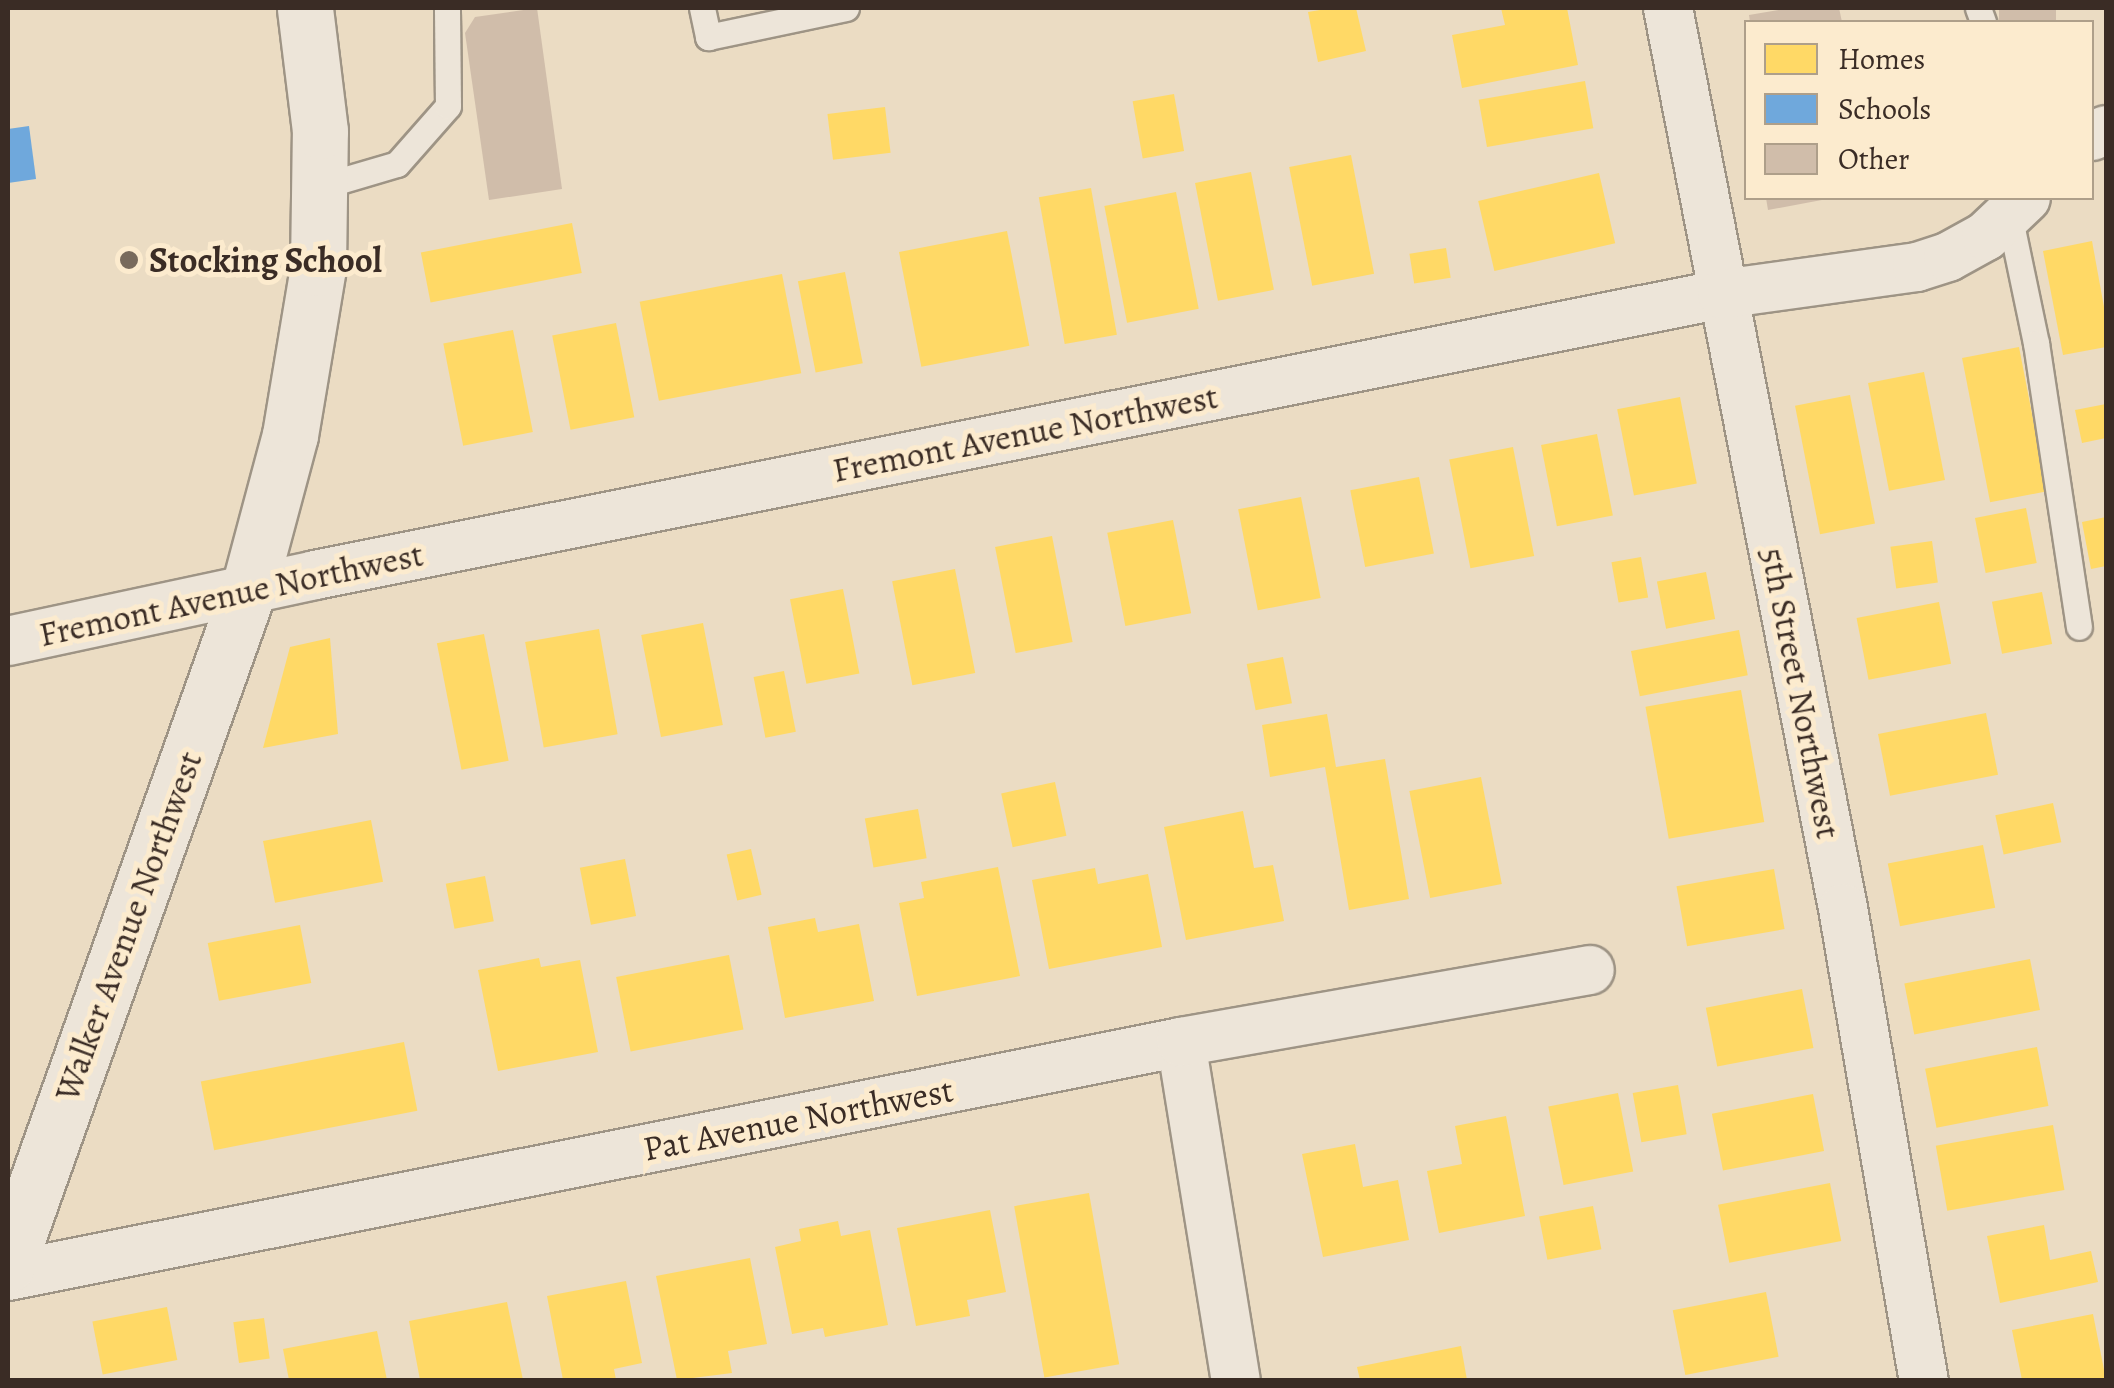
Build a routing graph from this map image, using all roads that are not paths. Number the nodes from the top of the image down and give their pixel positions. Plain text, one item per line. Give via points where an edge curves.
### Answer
1 (305, 8) edge
2 (448, 8) edge
3 (702, 8) edge
4 (846, 8) edge
5 (1668, 8) edge
6 (319, 187) junction
7 (2017, 206) edge
8 (1722, 294) junction
9 (248, 588) junction
10 (2079, 627) dead end
11 (8, 641) edge
12 (1590, 970) dead end
13 (1181, 1042) junction
14 (8, 1264) edge
15 (8, 1276) edge
16 (1236, 1380) edge
17 (1924, 1380) edge

1 - 6 main road, Walker Avenue Northwest via 320,131
2 - 6 lane via 448,106 397,164
3 - 4 lane via 708,37
5 - 8 street, 5th Street Northwest
6 - 9 main road, Walker Avenue Northwest via 318,268 290,435
7 - 8 street, Fremont Avenue Northwest via 1986,236 1948,257
7 - 10 lane
8 - 9 street, Fremont Avenue Northwest
8 - 17 street, 5th Street Northwest via 1843,908
9 - 11 street, Fremont Avenue Northwest
9 - 14 main road, Walker Avenue Northwest
12 - 13 street, Pat Avenue Northwest
13 - 15 street, Pat Avenue Northwest
13 - 16 street

